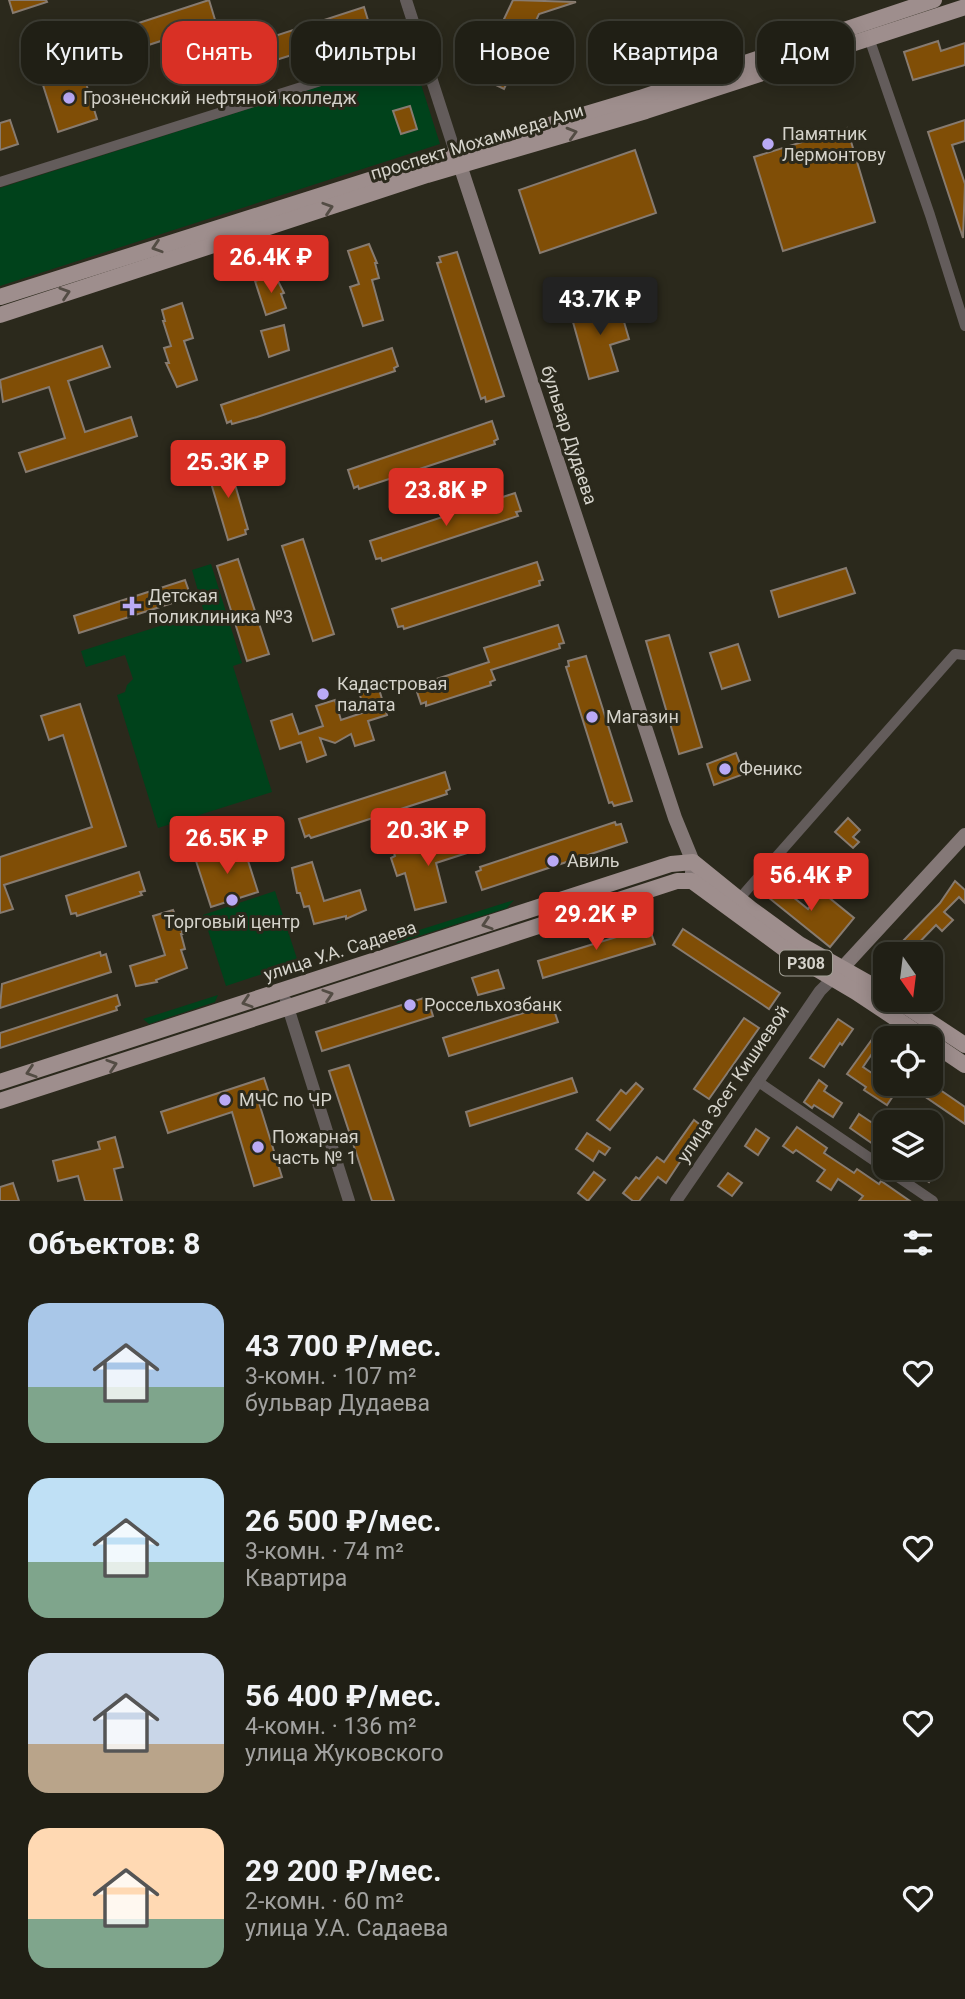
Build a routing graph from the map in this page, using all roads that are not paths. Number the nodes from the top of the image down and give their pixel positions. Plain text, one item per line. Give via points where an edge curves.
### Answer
1 (406, 0) edge
2 (934, 0) edge
3 (965, 7) edge
4 (413, 21) edge
5 (869, 38) junction
6 (311, 84) edge
7 (433, 84) edge
8 (458, 159) junction
9 (0, 182) edge
10 (0, 297) edge
11 (0, 314) edge
12 (965, 326) edge
13 (965, 655) edge
14 (965, 835) edge
15 (693, 862) junction
16 (692, 881) junction
17 (739, 899) junction
18 (837, 974) junction
19 (873, 988) edge
20 (283, 990) junction
21 (288, 1008) junction
22 (915, 1012) edge
23 (907, 1026) edge
24 (965, 1045) edge
25 (943, 1050) edge
26 (965, 1065) edge
27 (757, 1081) junction
28 (0, 1082) edge
29 (0, 1101) edge
30 (349, 1201) edge
31 (676, 1201) edge
32 (933, 1201) edge

1 - 4 street, бульвар Дудаева
2 - 8 main road, проспект Мохаммеда Али
3 - 5 main road, проспект Мохаммеда Али
8 -> 5 main road, проспект Мохаммеда Али via 646,111
5 - 12 street
6 - 9 street
7 - 8 street, бульвар Дудаева
8 -> 10 main road, проспект Мохаммеда Али
11 -> 8 main road, проспект Мохаммеда Али
8 - 15 main road, бульвар Дудаева
13 - 17 street via 955,654
14 - 18 main road, улица Эсет Кишиевой
15 - 16 main road, бульвар Дудаева
15 - 17 main road, P308
15 -> 20 main road, улица У.А. Садаева via 671,864
16 - 18 main road, P308 via 750,925
21 -> 16 main road via 677,881
17 - 18 main road, P308
18 - 19 main road, P308
18 - 23 main road, P308
18 - 27 street, улица Эсет Кишиевой
20 - 21 street
20 -> 28 main road, улица У.А. Садаева
29 -> 21 main road
21 - 30 street
22 - 24 main road
25 - 26 main road
27 - 31 street, улица Эсет Кишиевой
27 - 32 street

